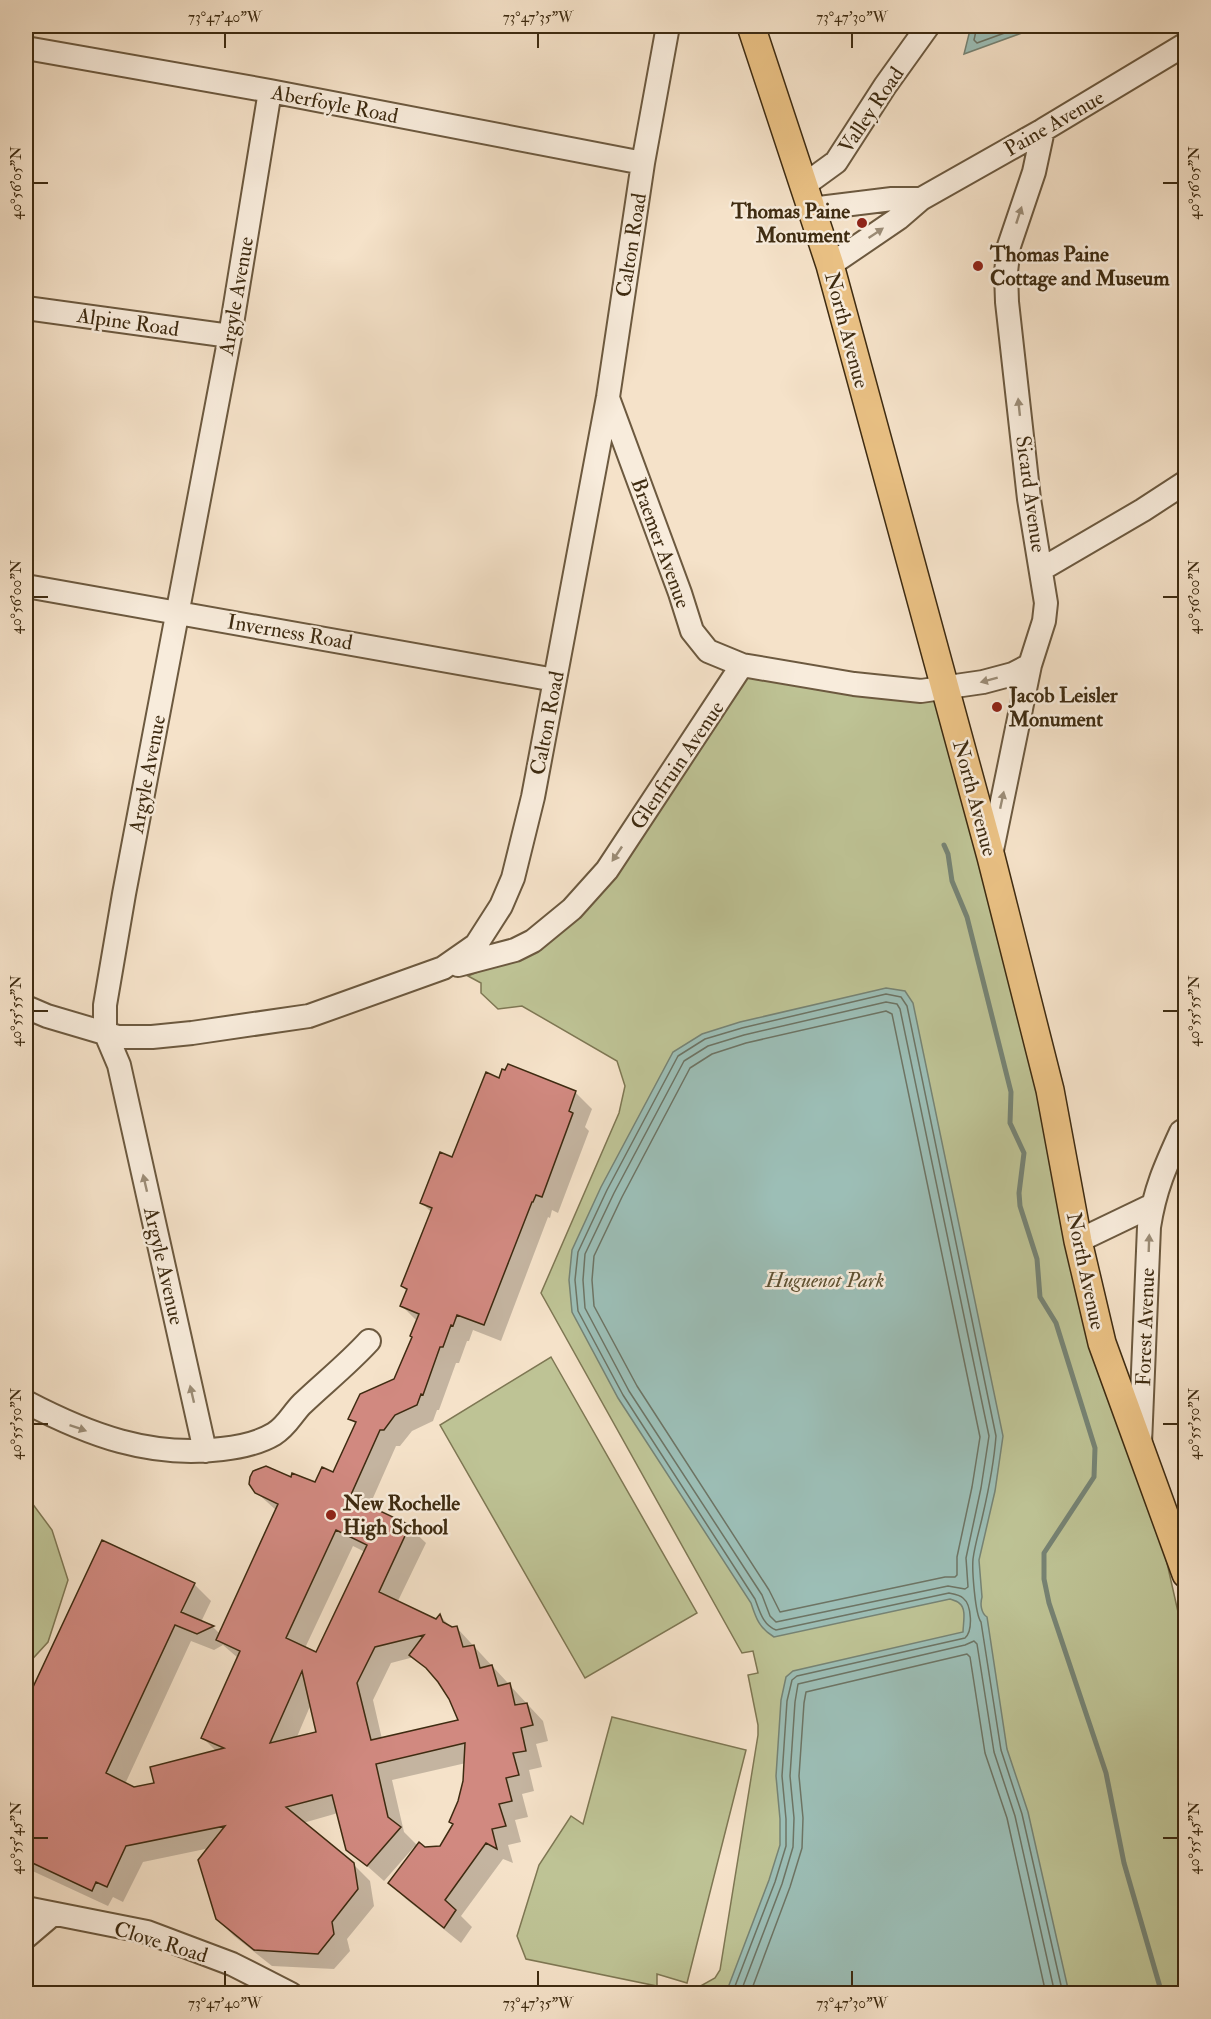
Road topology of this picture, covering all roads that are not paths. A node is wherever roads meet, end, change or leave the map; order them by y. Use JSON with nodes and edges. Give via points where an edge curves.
{"nodes":[{"id":1,"x":669,"y":26,"type":"edge"},
{"id":2,"x":752,"y":26,"type":"edge"},
{"id":3,"x":928,"y":26,"type":"edge"},
{"id":4,"x":1185,"y":44,"type":"edge"},
{"id":5,"x":26,"y":48,"type":"edge"},
{"id":6,"x":270,"y":91,"type":"junction"},
{"id":7,"x":1043,"y":130,"type":"junction"},
{"id":8,"x":643,"y":163,"type":"junction"},
{"id":9,"x":807,"y":197,"type":"junction"},
{"id":10,"x":921,"y":199,"type":"junction"},
{"id":11,"x":830,"y":265,"type":"junction"},
{"id":12,"x":26,"y":308,"type":"edge"},
{"id":13,"x":230,"y":336,"type":"junction"},
{"id":14,"x":608,"y":397,"type":"junction"},
{"id":15,"x":1185,"y":482,"type":"edge"},
{"id":16,"x":1041,"y":569,"type":"junction"},
{"id":17,"x":26,"y":586,"type":"edge"},
{"id":18,"x":178,"y":612,"type":"junction"},
{"id":19,"x":1030,"y":665,"type":"junction"},
{"id":20,"x":742,"y":666,"type":"junction"},
{"id":21,"x":555,"y":680,"type":"junction"},
{"id":22,"x":945,"y":688,"type":"junction"},
{"id":23,"x":991,"y":857,"type":"junction"},
{"id":24,"x":443,"y":968,"type":"junction"},
{"id":25,"x":26,"y":1007,"type":"edge"},
{"id":26,"x":105,"y":1032,"type":"junction"},
{"id":27,"x":1184,"y":1130,"type":"edge"},
{"id":28,"x":1153,"y":1205,"type":"junction"},
{"id":29,"x":1078,"y":1242,"type":"junction"},
{"id":30,"x":369,"y":1341,"type":"dead end"},
{"id":31,"x":26,"y":1402,"type":"edge"},
{"id":32,"x":1140,"y":1449,"type":"junction"},
{"id":33,"x":205,"y":1451,"type":"junction"},
{"id":34,"x":1185,"y":1574,"type":"edge"},
{"id":35,"x":26,"y":1908,"type":"edge"},
{"id":36,"x":53,"y":1914,"type":"junction"},
{"id":37,"x":26,"y":1937,"type":"edge"},
{"id":38,"x":291,"y":1994,"type":"edge"}],
"edges":[{"from":1,"to":8,"type":"street","name":"Calton Road"},
{"from":2,"to":9,"type":"main road","name":"North Avenue"},
{"from":3,"to":9,"type":"street","name":"Valley Road","via":[[836,162]]},
{"from":4,"to":7,"type":"street","name":"Paine Avenue"},
{"from":5,"to":6,"type":"street","name":"Aberfoyle Road"},
{"from":6,"to":8,"type":"street","name":"Aberfoyle Road"},
{"from":6,"to":13,"type":"street","name":"Argyle Avenue"},
{"from":7,"to":10,"type":"street","name":"Paine Avenue"},
{"from":16,"to":7,"type":"street","name":"Sicard Avenue","one_way":true,"via":[[1028,488],[1006,272]]},
{"from":8,"to":14,"type":"street","name":"Calton Road"},
{"from":9,"to":10,"type":"street","name":"Paine Avenue"},
{"from":9,"to":11,"type":"main road","name":"North Avenue"},
{"from":11,"to":10,"type":"street","name":"Paine Avenue","one_way":true},
{"from":11,"to":22,"type":"main road","name":"North Avenue"},
{"from":12,"to":13,"type":"street","name":"Alpine Road"},
{"from":13,"to":18,"type":"street","name":"Argyle Avenue"},
{"from":14,"to":20,"type":"street","name":"Braemer Avenue","via":[[692,631],[708,651]]},
{"from":14,"to":21,"type":"street","name":"Calton Road"},
{"from":15,"to":16,"type":"street"},
{"from":16,"to":19,"type":"street","name":"Sicard Avenue","via":[[1046,603],[1044,621]]},
{"from":17,"to":18,"type":"street","name":"Inverness Road"},
{"from":18,"to":21,"type":"street","name":"Inverness Road"},
{"from":18,"to":26,"type":"street","name":"Argyle Avenue","via":[[122,905],[105,1005]]},
{"from":19,"to":22,"type":"street","one_way":true,"via":[[1013,674]]},
{"from":23,"to":19,"type":"street","name":"Sicard Avenue","one_way":true},
{"from":20,"to":22,"type":"street","via":[[854,684],[921,691]]},
{"from":20,"to":24,"type":"street","name":"Glenfruin Avenue","one_way":true,"via":[[607,870],[572,909],[533,941],[515,950]]},
{"from":21,"to":24,"type":"street","name":"Calton Road","via":[[513,878],[501,906],[476,945]]},
{"from":22,"to":23,"type":"main road","name":"North Avenue"},
{"from":23,"to":29,"type":"main road","name":"North Avenue","via":[[1050,1090]]},
{"from":24,"to":26,"type":"street","name":"Calton Road","via":[[309,1016],[152,1037],[118,1037]]},
{"from":25,"to":26,"type":"street","name":"Calton Road"},
{"from":33,"to":26,"type":"street","name":"Argyle Avenue","one_way":true,"via":[[118,1065]]},
{"from":27,"to":28,"type":"street","name":"Forest Avenue","via":[[1160,1179]]},
{"from":28,"to":29,"type":"street"},
{"from":32,"to":28,"type":"street","name":"Forest Avenue","one_way":true},
{"from":29,"to":32,"type":"main road","name":"North Avenue","via":[[1102,1343]]},
{"from":30,"to":33,"type":"street","via":[[274,1434],[245,1446]]},
{"from":31,"to":33,"type":"street","one_way":true,"via":[[69,1425],[127,1444],[179,1452]]},
{"from":32,"to":34,"type":"main road","name":"North Avenue"},
{"from":35,"to":36,"type":"street","name":"Clove Road"},
{"from":36,"to":37,"type":"street"},
{"from":36,"to":38,"type":"street","name":"Clove Road","via":[[147,1932],[232,1964]]}]}
